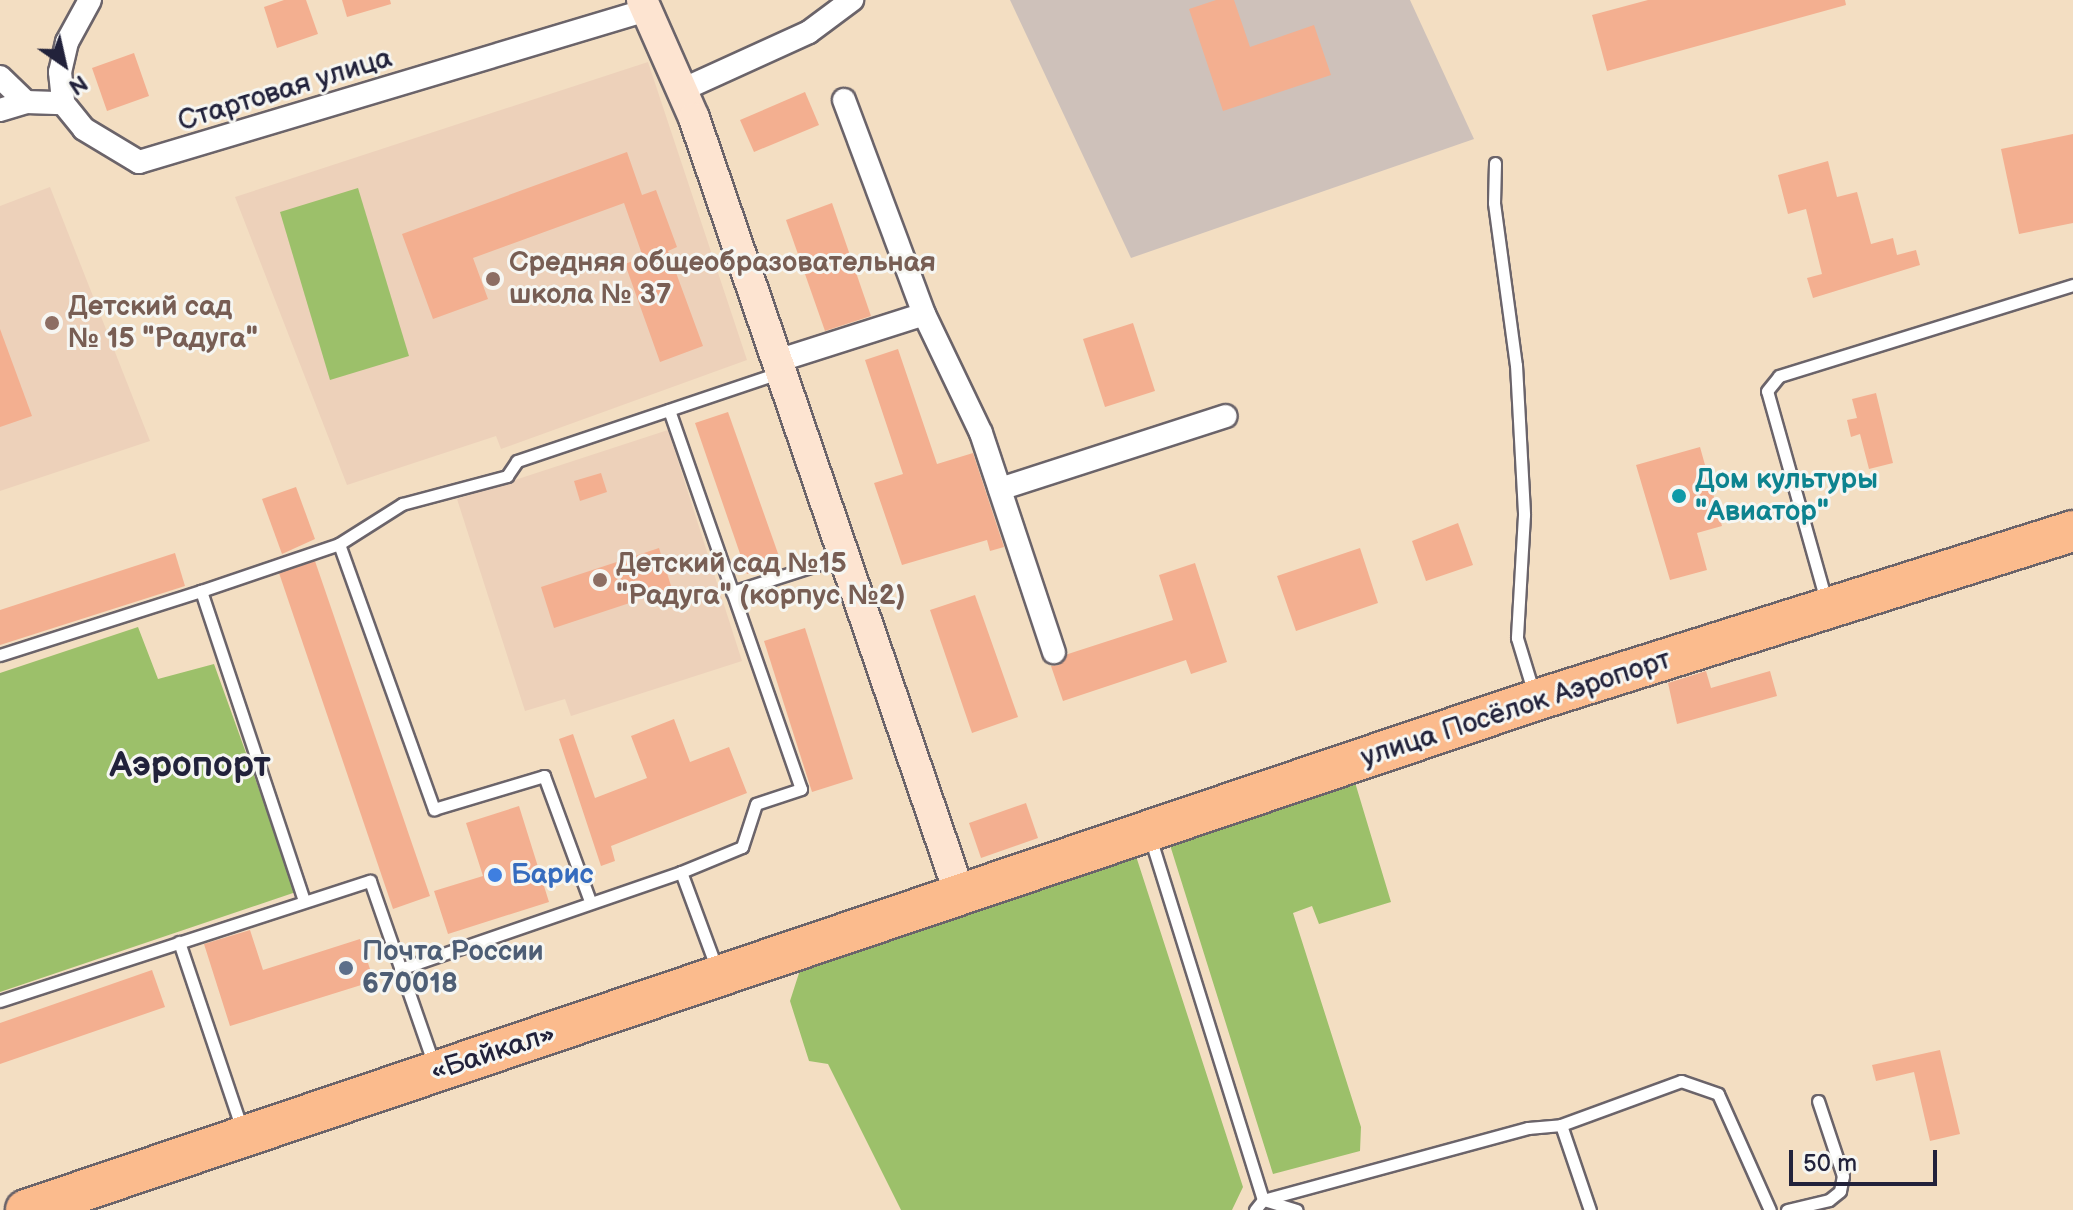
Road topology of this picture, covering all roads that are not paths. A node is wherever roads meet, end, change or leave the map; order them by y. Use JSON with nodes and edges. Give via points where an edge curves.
{"nodes":[{"id":1,"x":90,"y":0,"type":"edge"},
{"id":2,"x":852,"y":0,"type":"edge"},
{"id":3,"x":644,"y":5,"type":"edge"},
{"id":4,"x":0,"y":77,"type":"edge"},
{"id":5,"x":684,"y":89,"type":"junction"},
{"id":6,"x":844,"y":100,"type":"dead end"},
{"id":7,"x":26,"y":102,"type":"junction"},
{"id":8,"x":63,"y":103,"type":"junction"},
{"id":9,"x":0,"y":110,"type":"edge"},
{"id":10,"x":1495,"y":163,"type":"dead end"},
{"id":11,"x":2073,"y":285,"type":"edge"},
{"id":12,"x":924,"y":314,"type":"junction"},
{"id":13,"x":779,"y":366,"type":"junction"},
{"id":14,"x":669,"y":410,"type":"junction"},
{"id":15,"x":1226,"y":416,"type":"dead end"},
{"id":16,"x":1000,"y":489,"type":"junction"},
{"id":17,"x":2073,"y":531,"type":"edge"},
{"id":18,"x":339,"y":544,"type":"junction"},
{"id":19,"x":845,"y":557,"type":"junction"},
{"id":20,"x":201,"y":591,"type":"junction"},
{"id":21,"x":732,"y":592,"type":"junction"},
{"id":22,"x":1829,"y":611,"type":"junction"},
{"id":23,"x":1054,"y":652,"type":"dead end"},
{"id":24,"x":0,"y":655,"type":"edge"},
{"id":25,"x":1536,"y":700,"type":"junction"},
{"id":26,"x":1148,"y":832,"type":"junction"},
{"id":27,"x":681,"y":872,"type":"junction"},
{"id":28,"x":960,"y":895,"type":"junction"},
{"id":29,"x":304,"y":901,"type":"junction"},
{"id":30,"x":590,"y":901,"type":"junction"},
{"id":31,"x":179,"y":942,"type":"junction"},
{"id":32,"x":400,"y":969,"type":"junction"},
{"id":33,"x":720,"y":979,"type":"junction"},
{"id":34,"x":0,"y":1001,"type":"edge"},
{"id":35,"x":436,"y":1072,"type":"junction"},
{"id":36,"x":1818,"y":1101,"type":"dead end"},
{"id":37,"x":1561,"y":1125,"type":"junction"},
{"id":38,"x":244,"y":1137,"type":"junction"},
{"id":39,"x":1259,"y":1205,"type":"edge"},
{"id":40,"x":26,"y":1210,"type":"edge"},
{"id":41,"x":1296,"y":1210,"type":"edge"},
{"id":42,"x":1590,"y":1210,"type":"edge"},
{"id":43,"x":1770,"y":1210,"type":"edge"},
{"id":44,"x":1787,"y":1210,"type":"edge"}],
"edges":[{"from":1,"to":8,"type":"street","via":[[67,42],[60,72]]},
{"from":2,"to":5,"type":"street","via":[[809,32]]},
{"from":3,"to":5,"type":"main road"},
{"from":3,"to":8,"type":"street","name":"Стартовая улица","via":[[154,161],[126,158],[84,129]]},
{"from":4,"to":7,"type":"street"},
{"from":5,"to":13,"type":"main road"},
{"from":6,"to":12,"type":"street"},
{"from":7,"to":8,"type":"street"},
{"from":7,"to":9,"type":"street"},
{"from":10,"to":25,"type":"lane","via":[[1494,203],[1516,365],[1524,515],[1517,638]]},
{"from":11,"to":22,"type":"lane","via":[[1779,376],[1767,391]]},
{"from":12,"to":13,"type":"street"},
{"from":12,"to":16,"type":"street","via":[[981,433]]},
{"from":13,"to":14,"type":"lane"},
{"from":13,"to":19,"type":"main road"},
{"from":14,"to":18,"type":"lane","via":[[517,461],[507,476],[402,504]]},
{"from":14,"to":21,"type":"lane"},
{"from":15,"to":16,"type":"street"},
{"from":16,"to":23,"type":"street"},
{"from":17,"to":22,"type":"highway","name":"улица Посёлок Аэропорт"},
{"from":18,"to":20,"type":"lane"},
{"from":18,"to":30,"type":"lane","via":[[434,809],[544,776]]},
{"from":19,"to":21,"type":"lane"},
{"from":19,"to":28,"type":"main road"},
{"from":20,"to":24,"type":"lane"},
{"from":20,"to":29,"type":"lane"},
{"from":21,"to":27,"type":"lane","via":[[801,789],[756,804],[742,847]]},
{"from":22,"to":25,"type":"highway","name":"улица Посёлок Аэропорт"},
{"from":25,"to":26,"type":"highway","name":"улица Посёлок Аэропорт"},
{"from":26,"to":28,"type":"highway","name":"улица Посёлок Аэропорт"},
{"from":26,"to":39,"type":"lane"},
{"from":27,"to":30,"type":"lane"},
{"from":27,"to":33,"type":"lane"},
{"from":28,"to":33,"type":"highway","name":"«Байкал»"},
{"from":29,"to":31,"type":"lane"},
{"from":29,"to":32,"type":"lane","via":[[370,881]]},
{"from":30,"to":32,"type":"lane"},
{"from":31,"to":34,"type":"lane"},
{"from":31,"to":38,"type":"lane"},
{"from":32,"to":35,"type":"lane"},
{"from":33,"to":35,"type":"highway","name":"«Байкал»"},
{"from":35,"to":38,"type":"highway","name":"«Байкал»"},
{"from":36,"to":44,"type":"lane","via":[[1843,1176],[1840,1191],[1829,1200]]},
{"from":37,"to":39,"type":"lane","via":[[1528,1128]]},
{"from":37,"to":42,"type":"lane"},
{"from":37,"to":43,"type":"lane","via":[[1681,1081],[1718,1094]]},
{"from":38,"to":40,"type":"highway","name":"«Байкал»","via":[[89,1194]]},
{"from":39,"to":41,"type":"lane"}]}
